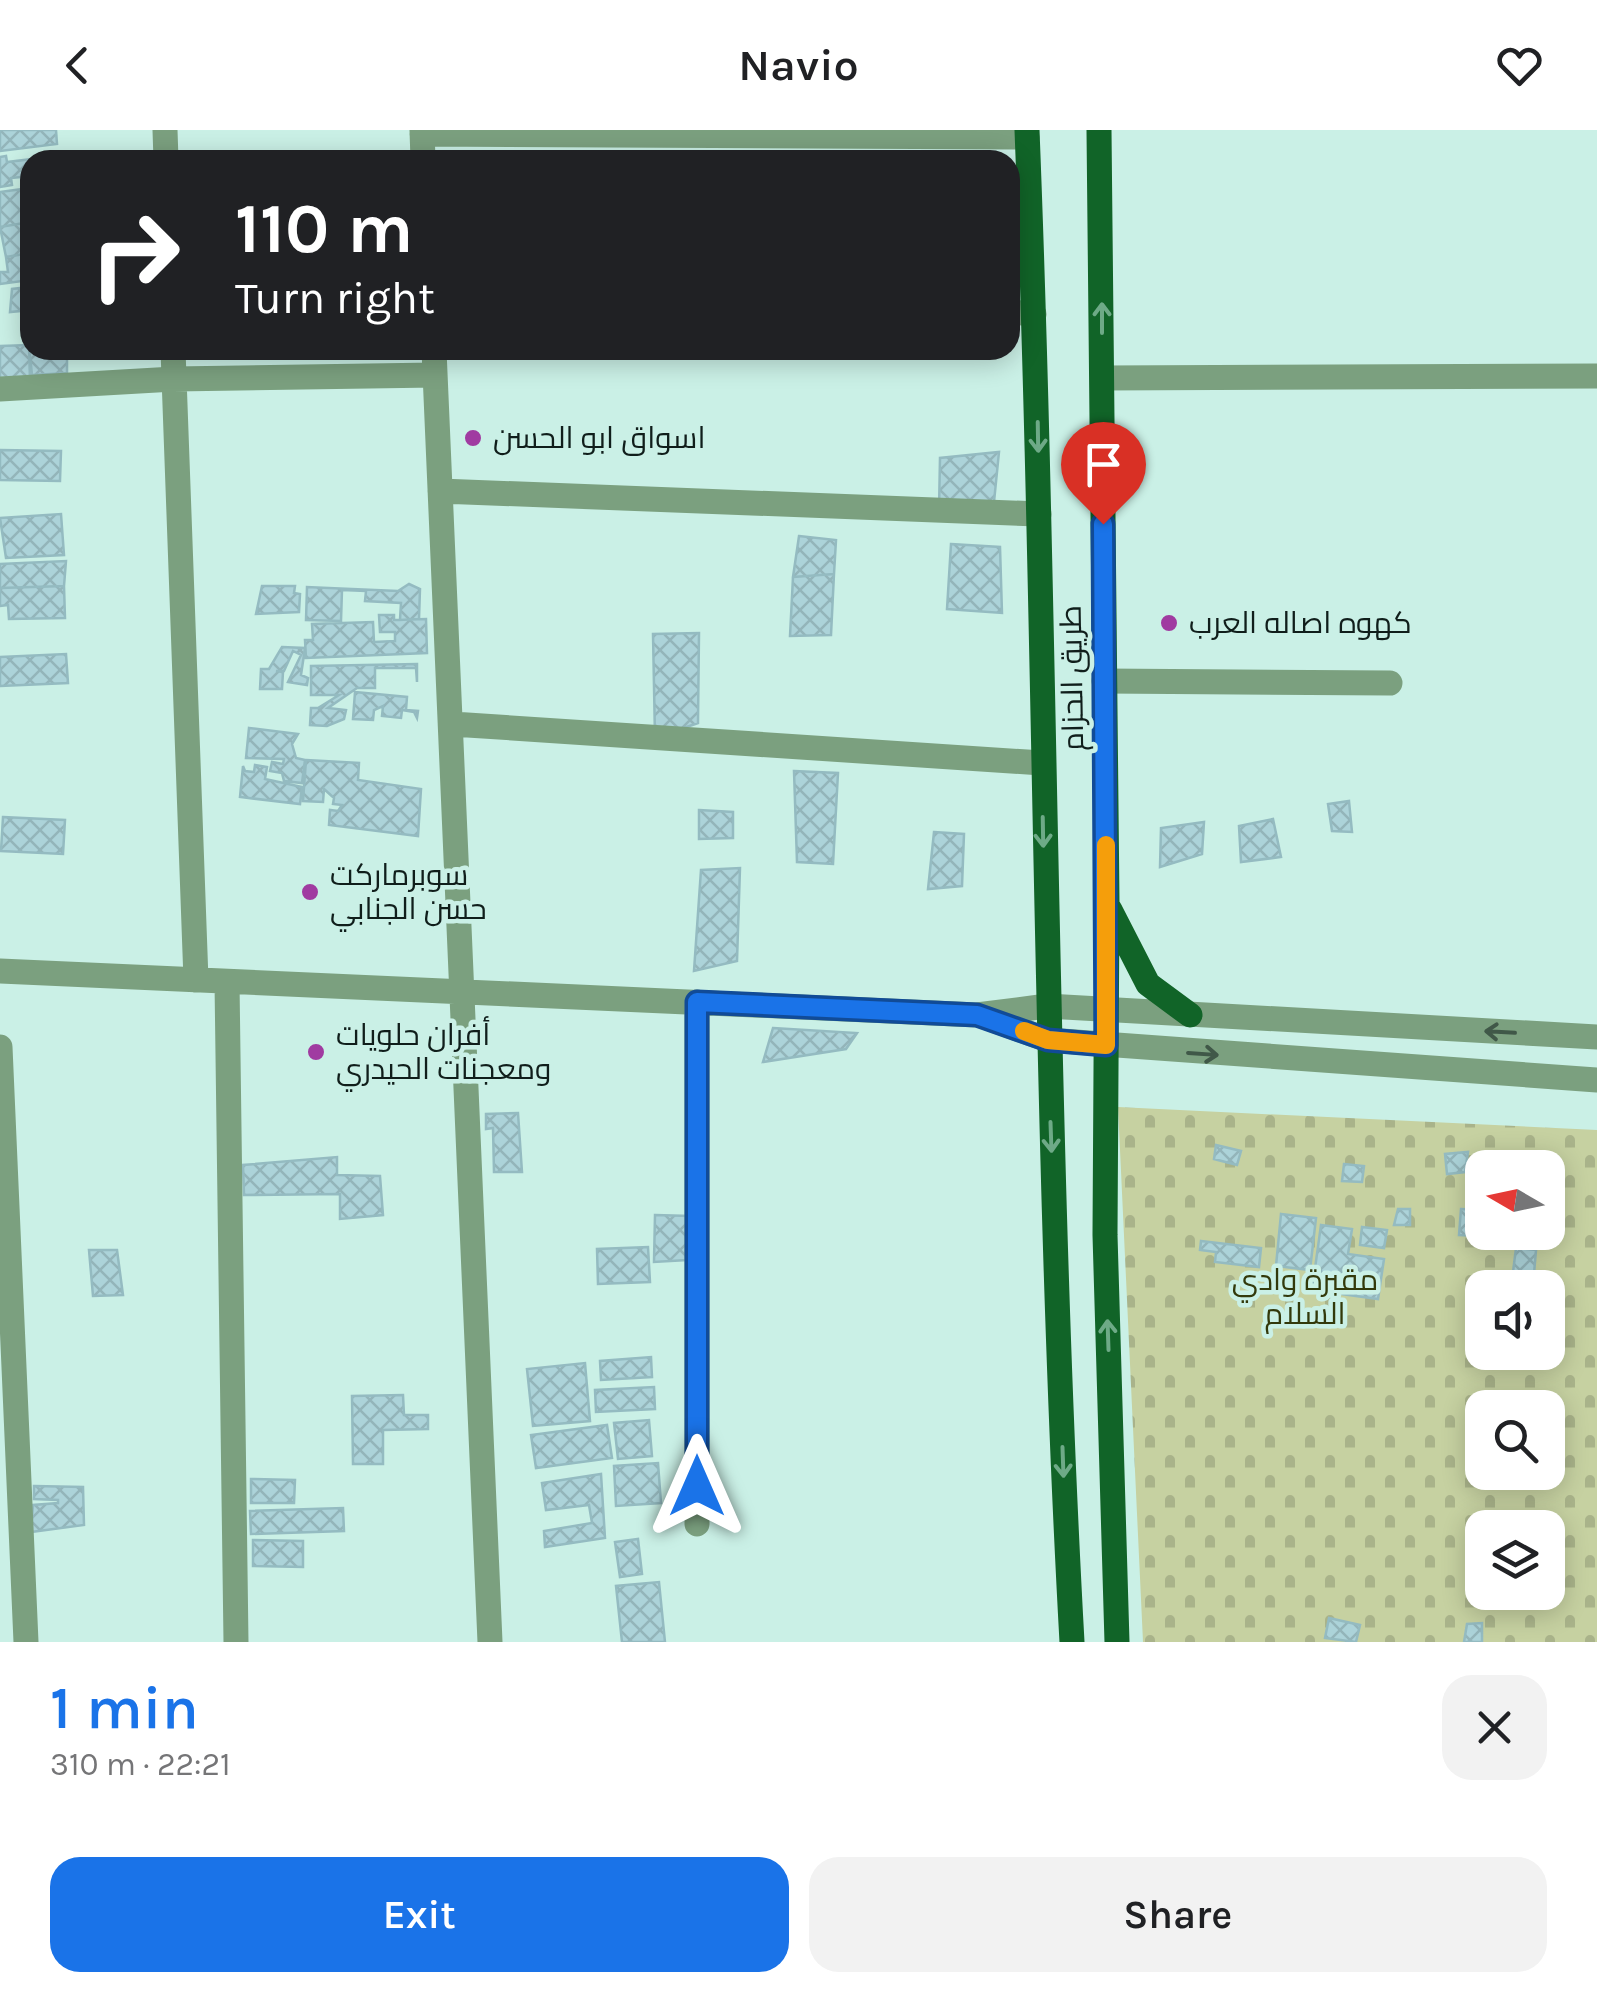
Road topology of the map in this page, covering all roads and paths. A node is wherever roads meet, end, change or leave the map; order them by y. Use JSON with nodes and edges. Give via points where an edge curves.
{"nodes":[{"id":1,"x":1100,"y":130,"type":"edge"},
{"id":2,"x":422,"y":132,"type":"edge"},
{"id":3,"x":724,"y":133,"type":"edge"},
{"id":4,"x":1027,"y":134,"type":"edge"},
{"id":5,"x":1022,"y":313,"type":"edge"},
{"id":6,"x":173,"y":360,"type":"edge"},
{"id":7,"x":434,"y":363,"type":"edge"},
{"id":8,"x":1597,"y":376,"type":"edge"},
{"id":9,"x":1102,"y":378,"type":"junction"},
{"id":10,"x":174,"y":379,"type":"junction"},
{"id":11,"x":0,"y":389,"type":"edge"},
{"id":12,"x":440,"y":491,"type":"junction"},
{"id":13,"x":1039,"y":514,"type":"junction"},
{"id":14,"x":1104,"y":681,"type":"junction"},
{"id":15,"x":1390,"y":682,"type":"dead end"},
{"id":16,"x":452,"y":724,"type":"junction"},
{"id":17,"x":1042,"y":763,"type":"junction"},
{"id":18,"x":1107,"y":903,"type":"junction"},
{"id":19,"x":0,"y":971,"type":"edge"},
{"id":20,"x":196,"y":980,"type":"junction"},
{"id":21,"x":227,"y":982,"type":"junction"},
{"id":22,"x":465,"y":992,"type":"junction"},
{"id":23,"x":697,"y":1002,"type":"junction"},
{"id":24,"x":1047,"y":1006,"type":"junction"},
{"id":25,"x":1104,"y":1010,"type":"junction"},
{"id":26,"x":977,"y":1015,"type":"junction"},
{"id":27,"x":1190,"y":1015,"type":"junction"},
{"id":28,"x":1597,"y":1037,"type":"edge"},
{"id":29,"x":1048,"y":1040,"type":"junction"},
{"id":30,"x":1106,"y":1045,"type":"junction"},
{"id":31,"x":0,"y":1046,"type":"edge"},
{"id":32,"x":1597,"y":1080,"type":"edge"},
{"id":33,"x":697,"y":1524,"type":"dead end"},
{"id":34,"x":26,"y":1642,"type":"edge"},
{"id":35,"x":236,"y":1642,"type":"edge"},
{"id":36,"x":490,"y":1642,"type":"edge"},
{"id":37,"x":1072,"y":1642,"type":"edge"},
{"id":38,"x":1117,"y":1642,"type":"edge"}],
"edges":[{"from":9,"to":1,"type":"main road","name":"طريق الحزام","one_way":true},
{"from":2,"to":3,"type":"street"},
{"from":3,"to":4,"type":"street"},
{"from":4,"to":5,"type":"main road","name":"طريق الحزام"},
{"from":5,"to":13,"type":"main road","name":"طريق الحزام","one_way":true},
{"from":6,"to":10,"type":"street"},
{"from":7,"to":10,"type":"street"},
{"from":7,"to":12,"type":"street"},
{"from":8,"to":9,"type":"street"},
{"from":9,"to":14,"type":"main road","name":"طريق الحزام"},
{"from":10,"to":11,"type":"street"},
{"from":10,"to":20,"type":"street"},
{"from":12,"to":13,"type":"street"},
{"from":12,"to":16,"type":"street"},
{"from":13,"to":17,"type":"main road","name":"طريق الحزام"},
{"from":14,"to":15,"type":"street"},
{"from":14,"to":18,"type":"main road","name":"طريق الحزام"},
{"from":16,"to":17,"type":"street"},
{"from":16,"to":22,"type":"street"},
{"from":17,"to":24,"type":"main road","name":"طريق الحزام","one_way":true},
{"from":18,"to":25,"type":"main road","name":"طريق الحزام"},
{"from":18,"to":27,"type":"main road","via":[[1148,984]]},
{"from":19,"to":20,"type":"street"},
{"from":20,"to":21,"type":"street"},
{"from":21,"to":22,"type":"street"},
{"from":21,"to":35,"type":"street"},
{"from":22,"to":23,"type":"street"},
{"from":22,"to":36,"type":"street"},
{"from":23,"to":26,"type":"street"},
{"from":23,"to":33,"type":"street"},
{"from":24,"to":25,"type":"street"},
{"from":24,"to":26,"type":"street"},
{"from":24,"to":29,"type":"main road","name":"طريق الحزام"},
{"from":25,"to":27,"type":"street"},
{"from":25,"to":30,"type":"main road","name":"طريق الحزام"},
{"from":26,"to":29,"type":"street"},
{"from":28,"to":27,"type":"street","one_way":true},
{"from":29,"to":30,"type":"street"},
{"from":29,"to":37,"type":"main road","name":"طريق الحزام","one_way":true},
{"from":30,"to":32,"type":"street","one_way":true},
{"from":38,"to":30,"type":"main road","name":"طريق الحزام","one_way":true,"via":[[1104,1235]]},
{"from":31,"to":34,"type":"street"}]}
